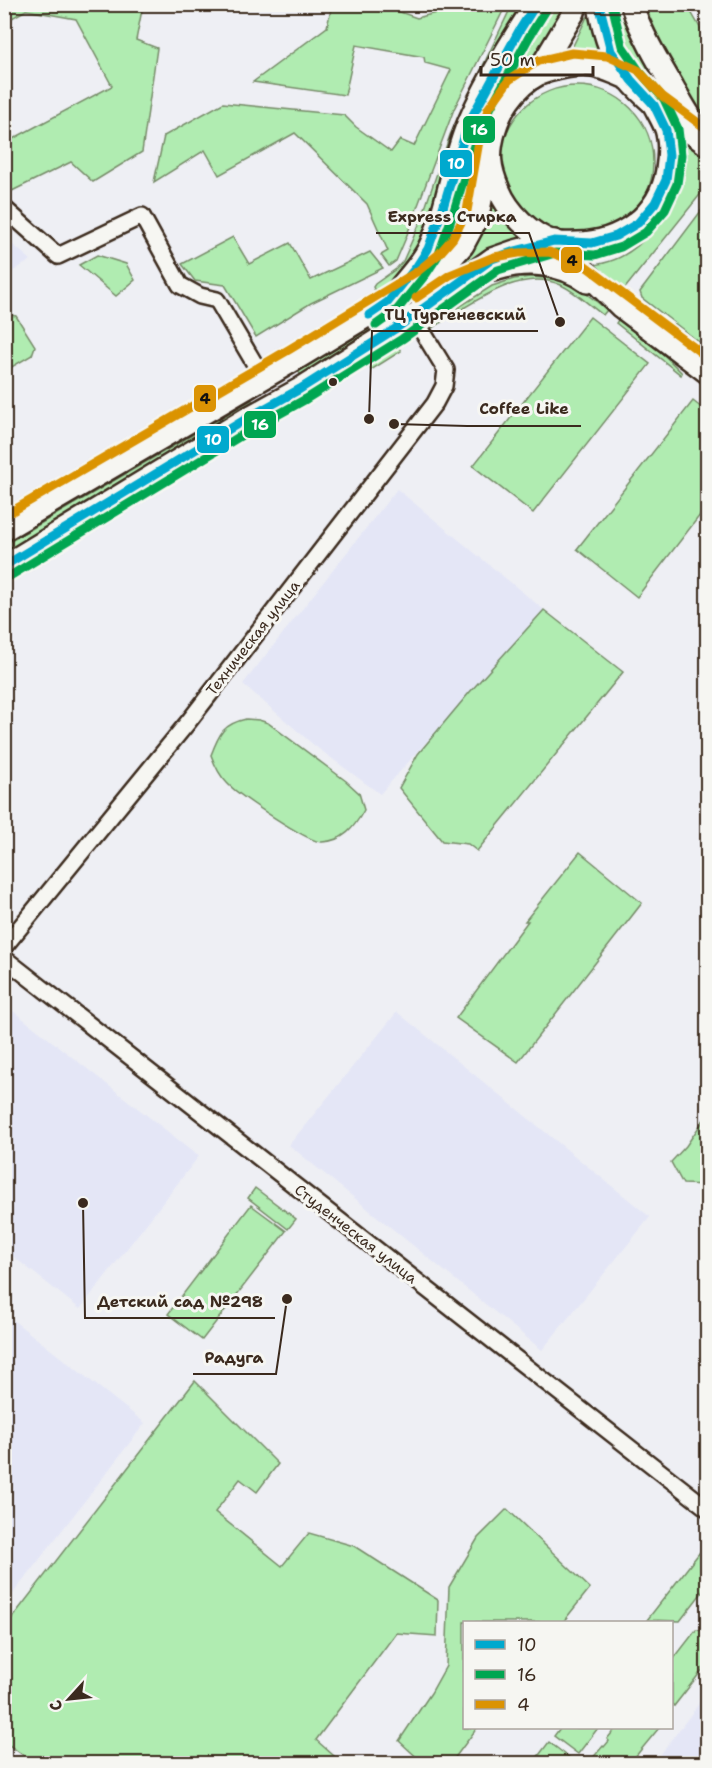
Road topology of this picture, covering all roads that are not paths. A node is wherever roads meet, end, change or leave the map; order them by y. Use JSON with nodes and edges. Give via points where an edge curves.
{"nodes":[{"id":1,"x":536,"y":4,"type":"edge"},
{"id":2,"x":576,"y":4,"type":"edge"},
{"id":3,"x":598,"y":4,"type":"edge"},
{"id":4,"x":631,"y":4,"type":"edge"},
{"id":5,"x":631,"y":80,"type":"junction"},
{"id":6,"x":530,"y":81,"type":"junction"},
{"id":7,"x":654,"y":105,"type":"junction"},
{"id":8,"x":708,"y":139,"type":"edge"},
{"id":9,"x":708,"y":145,"type":"edge"},
{"id":10,"x":489,"y":160,"type":"junction"},
{"id":11,"x":4,"y":208,"type":"edge"},
{"id":12,"x":554,"y":242,"type":"junction"},
{"id":13,"x":456,"y":286,"type":"junction"},
{"id":14,"x":388,"y":302,"type":"junction"},
{"id":15,"x":621,"y":308,"type":"junction"},
{"id":16,"x":413,"y":316,"type":"junction"},
{"id":17,"x":708,"y":373,"type":"edge"},
{"id":18,"x":263,"y":378,"type":"junction"},
{"id":19,"x":277,"y":403,"type":"junction"},
{"id":20,"x":4,"y":530,"type":"edge"},
{"id":21,"x":4,"y":566,"type":"edge"},
{"id":22,"x":4,"y":947,"type":"edge"},
{"id":23,"x":4,"y":958,"type":"edge"},
{"id":24,"x":708,"y":1509,"type":"edge"}],
"edges":[{"from":1,"to":14,"type":"main road","via":[[468,123],[428,249]]},
{"from":2,"to":6,"type":"main road"},
{"from":3,"to":5,"type":"main road","via":[[611,51]]},
{"from":4,"to":8,"type":"main road","via":[[652,52]]},
{"from":5,"to":6,"type":"main road","via":[[603,67],[572,64],[543,72]]},
{"from":5,"to":7,"type":"main road"},
{"from":6,"to":10,"type":"main road","via":[[517,89],[499,114]]},
{"from":7,"to":9,"type":"main road"},
{"from":7,"to":12,"type":"main road","via":[[666,130],[669,155],[666,180],[655,203],[638,223],[616,236],[592,243]]},
{"from":10,"to":12,"type":"main road","via":[[504,202],[521,222]]},
{"from":10,"to":14,"type":"main road","via":[[478,215],[463,245],[425,281]]},
{"from":11,"to":18,"type":"street","via":[[58,256],[142,216],[180,285],[217,300]]},
{"from":12,"to":13,"type":"main road","via":[[492,259]]},
{"from":12,"to":15,"type":"main road"},
{"from":13,"to":15,"type":"main road","via":[[497,269],[546,264],[576,274]]},
{"from":13,"to":16,"type":"main road"},
{"from":14,"to":18,"type":"main road"},
{"from":15,"to":17,"type":"main road"},
{"from":16,"to":19,"type":"main road"},
{"from":16,"to":22,"type":"street","name":"Техническая улица","via":[[446,370],[444,387],[435,403],[189,721]]},
{"from":18,"to":19,"type":"main road"},
{"from":18,"to":20,"type":"main road"},
{"from":19,"to":21,"type":"main road"},
{"from":23,"to":24,"type":"street","name":"Студенческая улица"}]}
